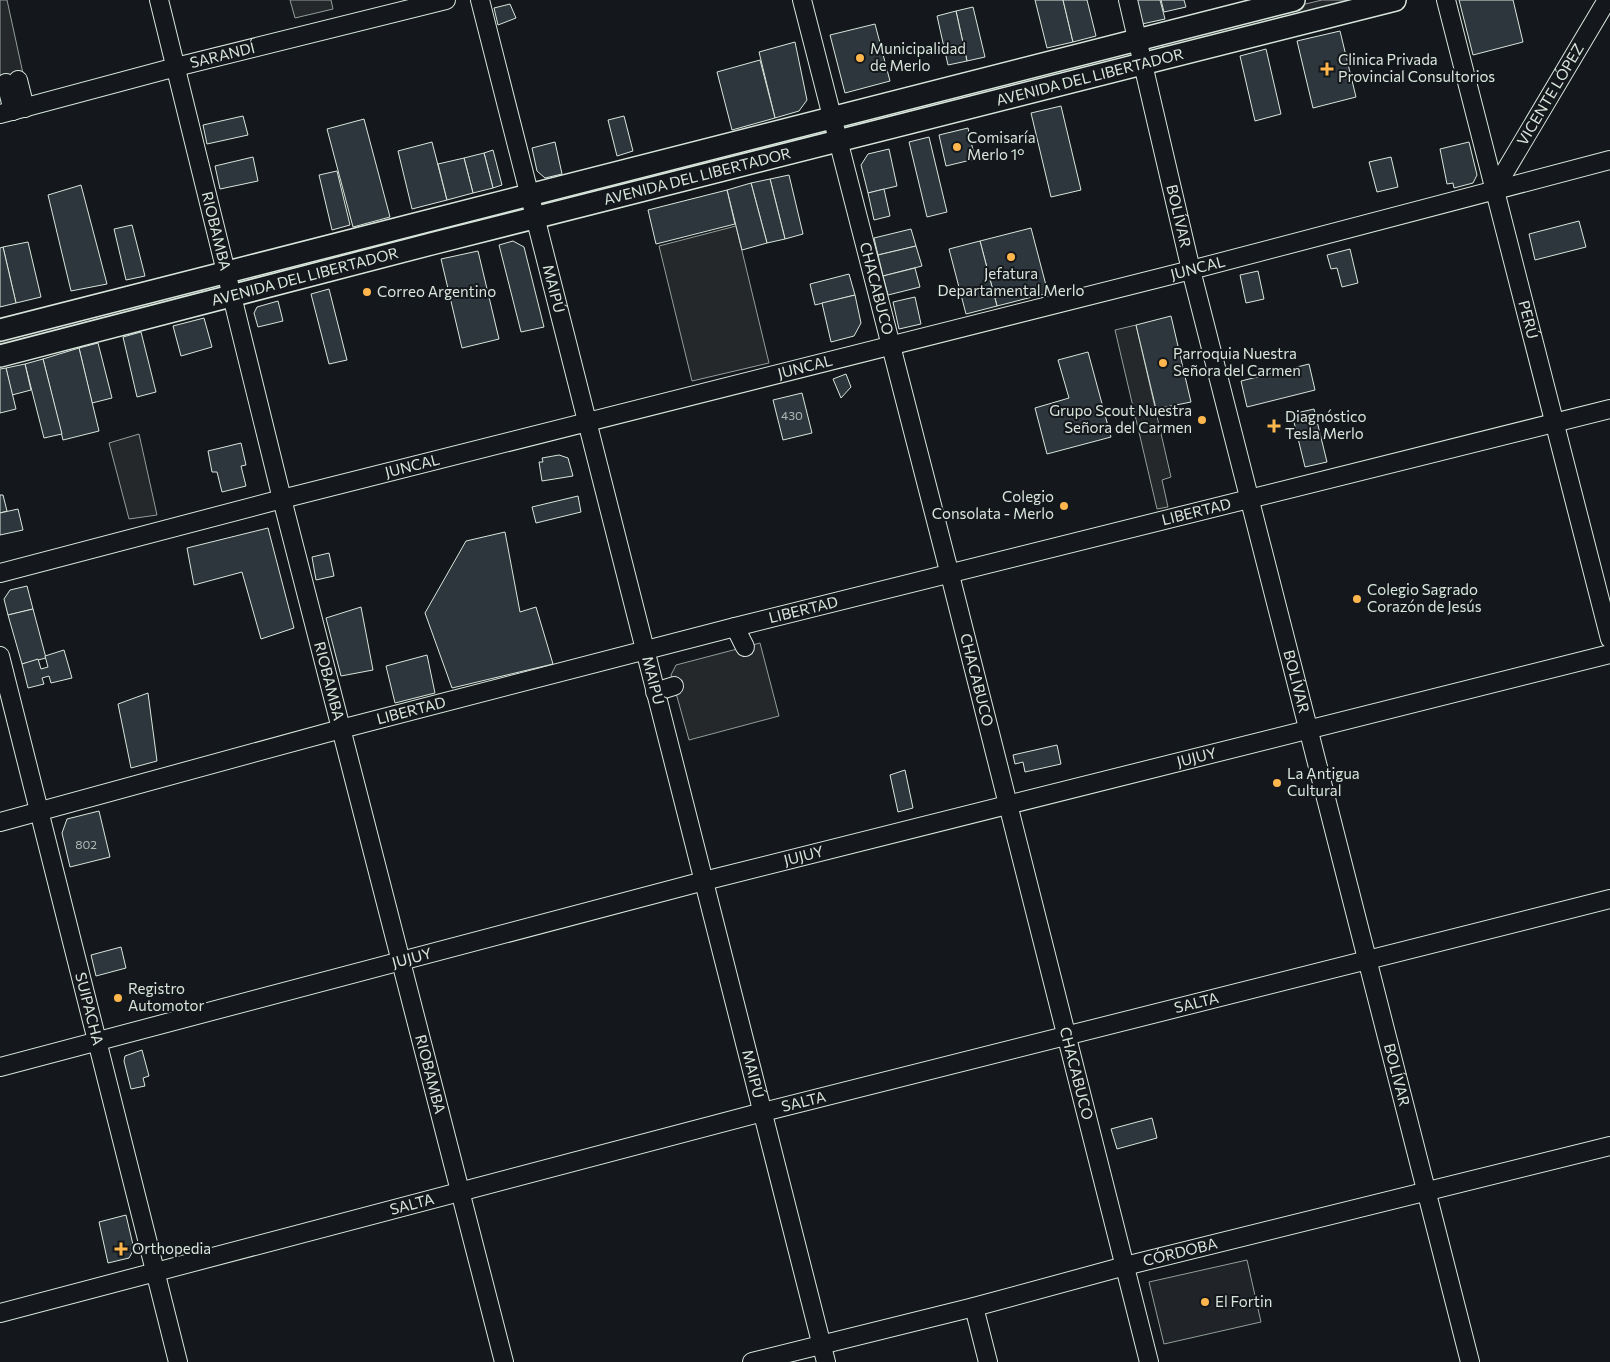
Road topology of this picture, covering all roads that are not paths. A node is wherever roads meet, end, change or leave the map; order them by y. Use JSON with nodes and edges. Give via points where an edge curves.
{"nodes":[{"id":1,"x":159,"y":0,"type":"edge"},
{"id":2,"x":446,"y":0,"type":"edge"},
{"id":3,"x":480,"y":0,"type":"edge"},
{"id":4,"x":802,"y":0,"type":"edge"},
{"id":5,"x":1128,"y":0,"type":"edge"},
{"id":6,"x":1294,"y":0,"type":"edge"},
{"id":7,"x":1395,"y":0,"type":"edge"},
{"id":8,"x":1446,"y":0,"type":"edge"},
{"id":9,"x":1607,"y":0,"type":"edge"},
{"id":10,"x":1138,"y":39,"type":"junction"},
{"id":11,"x":1144,"y":64,"type":"junction"},
{"id":12,"x":176,"y":67,"type":"junction"},
{"id":13,"x":12,"y":81,"type":"dead end"},
{"id":14,"x":12,"y":111,"type":"edge"},
{"id":15,"x":831,"y":117,"type":"junction"},
{"id":16,"x":838,"y":142,"type":"junction"},
{"id":17,"x":1610,"y":160,"type":"edge"},
{"id":18,"x":1494,"y":190,"type":"junction"},
{"id":19,"x":531,"y":195,"type":"junction"},
{"id":20,"x":536,"y":218,"type":"junction"},
{"id":21,"x":1192,"y":270,"type":"junction"},
{"id":22,"x":226,"y":274,"type":"junction"},
{"id":23,"x":232,"y":297,"type":"junction"},
{"id":24,"x":0,"y":330,"type":"edge"},
{"id":25,"x":890,"y":347,"type":"junction"},
{"id":26,"x":0,"y":356,"type":"edge"},
{"id":27,"x":1610,"y":410,"type":"edge"},
{"id":28,"x":587,"y":421,"type":"junction"},
{"id":29,"x":1556,"y":423,"type":"junction"},
{"id":30,"x":282,"y":499,"type":"junction"},
{"id":31,"x":1251,"y":500,"type":"junction"},
{"id":32,"x":0,"y":573,"type":"edge"},
{"id":33,"x":950,"y":575,"type":"junction"},
{"id":34,"x":735,"y":627,"type":"junction"},
{"id":35,"x":1610,"y":639,"type":"edge"},
{"id":36,"x":745,"y":647,"type":"dead end"},
{"id":37,"x":645,"y":652,"type":"junction"},
{"id":38,"x":1610,"y":654,"type":"edge"},
{"id":39,"x":0,"y":656,"type":"edge"},
{"id":40,"x":674,"y":686,"type":"dead end"},
{"id":41,"x":656,"y":692,"type":"junction"},
{"id":42,"x":341,"y":729,"type":"junction"},
{"id":43,"x":1311,"y":730,"type":"junction"},
{"id":44,"x":1008,"y":804,"type":"junction"},
{"id":45,"x":38,"y":812,"type":"junction"},
{"id":46,"x":0,"y":822,"type":"edge"},
{"id":47,"x":704,"y":881,"type":"junction"},
{"id":48,"x":1610,"y":899,"type":"edge"},
{"id":49,"x":1369,"y":959,"type":"junction"},
{"id":50,"x":401,"y":961,"type":"junction"},
{"id":51,"x":1066,"y":1036,"type":"junction"},
{"id":52,"x":99,"y":1042,"type":"junction"},
{"id":53,"x":0,"y":1066,"type":"edge"},
{"id":54,"x":763,"y":1112,"type":"junction"},
{"id":55,"x":1610,"y":1146,"type":"edge"},
{"id":56,"x":461,"y":1191,"type":"junction"},
{"id":57,"x":1427,"y":1191,"type":"junction"},
{"id":58,"x":1125,"y":1266,"type":"junction"},
{"id":59,"x":154,"y":1272,"type":"junction"},
{"id":60,"x":974,"y":1307,"type":"junction"},
{"id":61,"x":0,"y":1312,"type":"edge"},
{"id":62,"x":822,"y":1345,"type":"junction"},
{"id":63,"x":178,"y":1362,"type":"edge"},
{"id":64,"x":504,"y":1362,"type":"edge"},
{"id":65,"x":752,"y":1362,"type":"edge"},
{"id":66,"x":826,"y":1362,"type":"edge"},
{"id":67,"x":988,"y":1362,"type":"edge"},
{"id":68,"x":1149,"y":1362,"type":"edge"},
{"id":69,"x":1470,"y":1362,"type":"edge"}],
"edges":[{"from":1,"to":12,"type":"street","name":"RIOBAMBA"},
{"from":2,"to":12,"type":"street","name":"SARANDÍ"},
{"from":3,"to":19,"type":"street","name":"MAIPÚ"},
{"from":4,"to":15,"type":"street","name":"CHACABUCO"},
{"from":5,"to":10,"type":"street","name":"BOLÍVAR"},
{"from":6,"to":10,"type":"main road","name":"AVENIDA DEL LIBERTADOR"},
{"from":7,"to":11,"type":"main road","name":"AVENIDA DEL LIBERTADOR"},
{"from":8,"to":18,"type":"street","name":"PERÚ"},
{"from":9,"to":18,"type":"street","name":"VICENTE LÓPEZ"},
{"from":10,"to":11,"type":"street","name":"BOLÍVAR"},
{"from":10,"to":15,"type":"main road","name":"AVENIDA DEL LIBERTADOR"},
{"from":11,"to":16,"type":"main road","name":"AVENIDA DEL LIBERTADOR"},
{"from":11,"to":21,"type":"street","name":"BOLÍVAR"},
{"from":12,"to":14,"type":"street","name":"SARANDÍ"},
{"from":12,"to":22,"type":"street","name":"RIOBAMBA"},
{"from":13,"to":14,"type":"street"},
{"from":15,"to":16,"type":"street","name":"CHACABUCO"},
{"from":15,"to":19,"type":"main road","name":"AVENIDA DEL LIBERTADOR"},
{"from":16,"to":20,"type":"main road","name":"AVENIDA DEL LIBERTADOR"},
{"from":16,"to":25,"type":"street","name":"CHACABUCO"},
{"from":17,"to":18,"type":"street","name":"JUNCAL"},
{"from":18,"to":21,"type":"street","name":"JUNCAL"},
{"from":18,"to":29,"type":"street","name":"PERÚ"},
{"from":19,"to":20,"type":"street","name":"MAIPÚ"},
{"from":19,"to":22,"type":"main road","name":"AVENIDA DEL LIBERTADOR"},
{"from":20,"to":23,"type":"main road","name":"AVENIDA DEL LIBERTADOR"},
{"from":20,"to":28,"type":"street","name":"MAIPÚ"},
{"from":21,"to":25,"type":"street","name":"JUNCAL"},
{"from":21,"to":31,"type":"street","name":"BOLÍVAR"},
{"from":22,"to":23,"type":"street","name":"RIOBAMBA"},
{"from":22,"to":24,"type":"main road","name":"AVENIDA DEL LIBERTADOR"},
{"from":23,"to":26,"type":"main road","name":"AVENIDA DEL LIBERTADOR"},
{"from":23,"to":30,"type":"street","name":"RIOBAMBA"},
{"from":25,"to":28,"type":"street","name":"JUNCAL","via":[[757,372]]},
{"from":25,"to":33,"type":"street","name":"CHACABUCO"},
{"from":27,"to":29,"type":"street","name":"LIBERTAD"},
{"from":28,"to":30,"type":"street","name":"JUNCAL"},
{"from":28,"to":37,"type":"street","name":"MAIPÚ"},
{"from":29,"to":31,"type":"street","name":"LIBERTAD"},
{"from":29,"to":35,"type":"street","name":"PERÚ"},
{"from":30,"to":32,"type":"street","name":"JUNCAL"},
{"from":30,"to":42,"type":"street","name":"RIOBAMBA"},
{"from":31,"to":33,"type":"street","name":"LIBERTAD"},
{"from":31,"to":43,"type":"street","name":"BOLÍVAR"},
{"from":33,"to":34,"type":"street","name":"LIBERTAD"},
{"from":33,"to":44,"type":"street","name":"CHACABUCO"},
{"from":34,"to":36,"type":"street"},
{"from":34,"to":37,"type":"street","name":"LIBERTAD"},
{"from":37,"to":41,"type":"street","name":"MAIPÚ"},
{"from":37,"to":42,"type":"street","name":"LIBERTAD"},
{"from":38,"to":43,"type":"street","name":"JUJUY"},
{"from":39,"to":45,"type":"street","name":"SUIPACHA"},
{"from":40,"to":41,"type":"street"},
{"from":41,"to":47,"type":"street","name":"MAIPÚ"},
{"from":42,"to":45,"type":"street","name":"LIBERTAD"},
{"from":42,"to":50,"type":"street","name":"RIOBAMBA"},
{"from":43,"to":44,"type":"street","name":"JUJUY"},
{"from":43,"to":49,"type":"street","name":"BOLÍVAR"},
{"from":44,"to":47,"type":"street","name":"JUJUY"},
{"from":44,"to":51,"type":"street","name":"CHACABUCO"},
{"from":45,"to":46,"type":"street","name":"LIBERTAD"},
{"from":45,"to":52,"type":"street","name":"SUIPACHA"},
{"from":47,"to":50,"type":"street","name":"JUJUY"},
{"from":47,"to":54,"type":"street","name":"MAIPÚ"},
{"from":48,"to":49,"type":"street","name":"SALTA"},
{"from":49,"to":51,"type":"street","name":"SALTA"},
{"from":49,"to":57,"type":"street","name":"BOLÍVAR"},
{"from":50,"to":52,"type":"street","name":"JUJUY"},
{"from":50,"to":56,"type":"street","name":"RIOBAMBA"},
{"from":51,"to":54,"type":"street","name":"SALTA"},
{"from":51,"to":58,"type":"street","name":"CHACABUCO"},
{"from":52,"to":53,"type":"street","name":"JUJUY"},
{"from":52,"to":59,"type":"street","name":"SUIPACHA"},
{"from":54,"to":56,"type":"street","name":"SALTA"},
{"from":54,"to":62,"type":"street","name":"MAIPÚ"},
{"from":55,"to":57,"type":"street","name":"CÓRDOBA"},
{"from":56,"to":59,"type":"street","name":"SALTA"},
{"from":56,"to":64,"type":"street","name":"RIOBAMBA"},
{"from":57,"to":58,"type":"street","name":"CÓRDOBA"},
{"from":57,"to":69,"type":"street","name":"BOLÍVAR"},
{"from":58,"to":60,"type":"street","name":"CÓRDOBA"},
{"from":58,"to":68,"type":"street","name":"CHACABUCO"},
{"from":59,"to":61,"type":"street","name":"SALTA"},
{"from":59,"to":63,"type":"street","name":"SUIPACHA"},
{"from":60,"to":62,"type":"street","name":"CÓRDOBA"},
{"from":60,"to":67,"type":"street"},
{"from":62,"to":65,"type":"street","name":"CÓRDOBA"},
{"from":62,"to":66,"type":"street","name":"MAIPÚ"}]}
